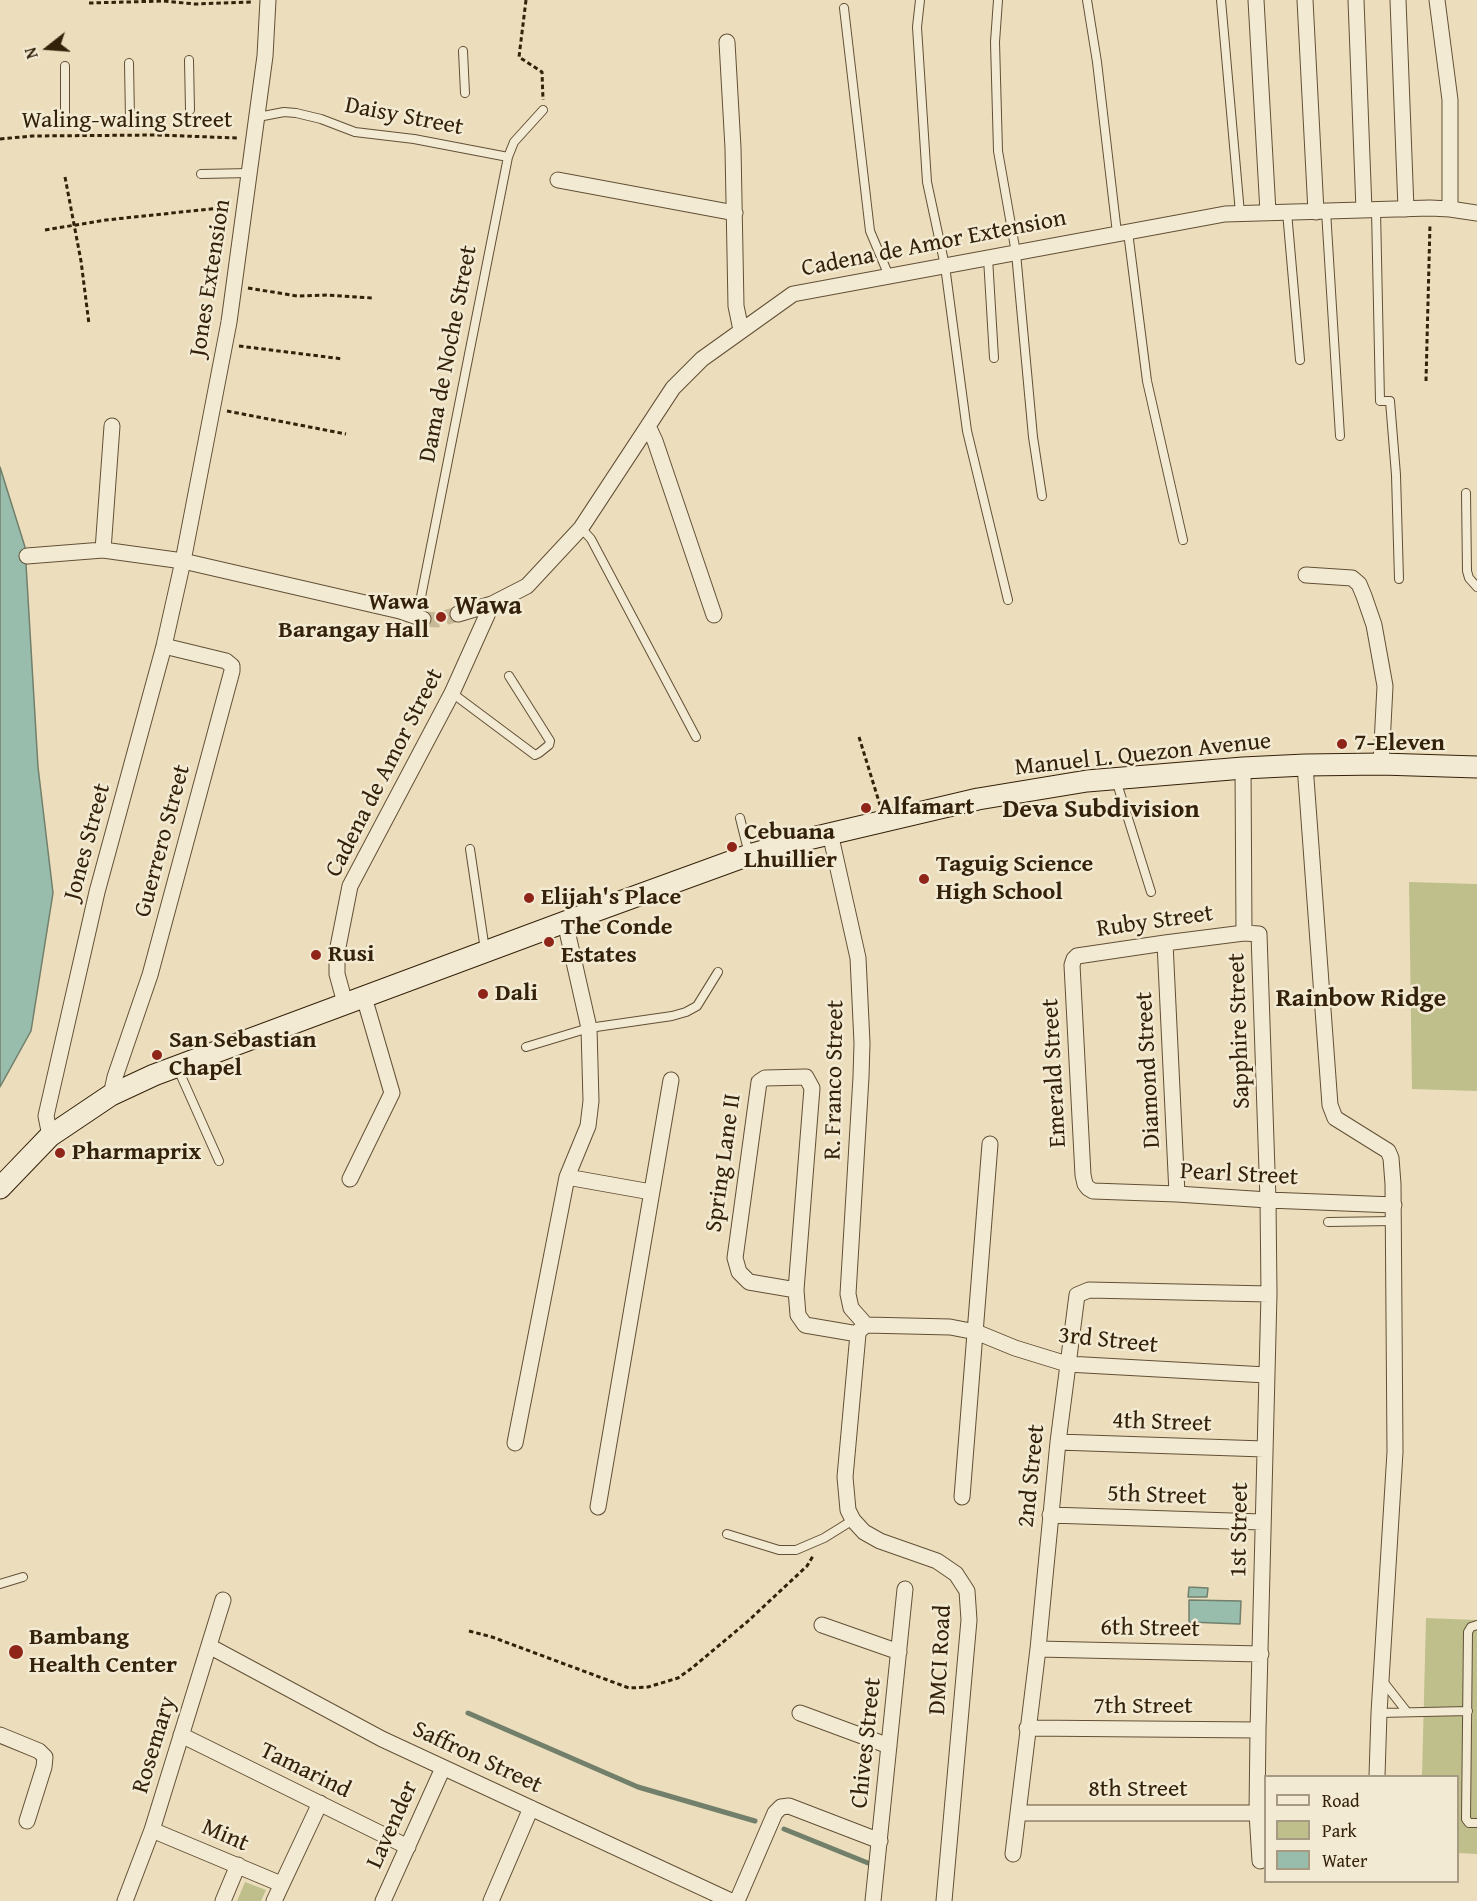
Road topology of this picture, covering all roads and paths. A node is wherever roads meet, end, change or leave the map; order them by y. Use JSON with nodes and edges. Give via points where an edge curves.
{"nodes":[{"id":1,"x":526,"y":0,"type":"edge"},
{"id":2,"x":920,"y":0,"type":"edge"},
{"id":3,"x":998,"y":0,"type":"edge"},
{"id":4,"x":1087,"y":0,"type":"edge"},
{"id":5,"x":1221,"y":0,"type":"edge"},
{"id":6,"x":1256,"y":0,"type":"edge"},
{"id":7,"x":1305,"y":0,"type":"edge"},
{"id":8,"x":1356,"y":0,"type":"edge"},
{"id":9,"x":1398,"y":0,"type":"edge"},
{"id":10,"x":1437,"y":0,"type":"edge"},
{"id":11,"x":268,"y":1,"type":"edge"},
{"id":12,"x":89,"y":3,"type":"dead end"},
{"id":13,"x":844,"y":8,"type":"dead end"},
{"id":14,"x":727,"y":42,"type":"dead end"},
{"id":15,"x":463,"y":51,"type":"dead end"},
{"id":16,"x":189,"y":60,"type":"dead end"},
{"id":17,"x":129,"y":63,"type":"dead end"},
{"id":18,"x":65,"y":66,"type":"dead end"},
{"id":19,"x":465,"y":93,"type":"dead end"},
{"id":20,"x":190,"y":110,"type":"dead end"},
{"id":21,"x":543,"y":111,"type":"joint"},
{"id":22,"x":258,"y":117,"type":"junction"},
{"id":23,"x":65,"y":118,"type":"dead end"},
{"id":24,"x":130,"y":118,"type":"dead end"},
{"id":25,"x":254,"y":138,"type":"junction"},
{"id":26,"x":0,"y":139,"type":"edge"},
{"id":27,"x":508,"y":157,"type":"junction"},
{"id":28,"x":249,"y":173,"type":"junction"},
{"id":29,"x":201,"y":174,"type":"dead end"},
{"id":30,"x":65,"y":177,"type":"dead end"},
{"id":31,"x":558,"y":180,"type":"dead end"},
{"id":32,"x":245,"y":205,"type":"junction"},
{"id":33,"x":1430,"y":208,"type":"junction"},
{"id":34,"x":1450,"y":208,"type":"junction"},
{"id":35,"x":1406,"y":209,"type":"junction"},
{"id":36,"x":1370,"y":210,"type":"junction"},
{"id":37,"x":1321,"y":211,"type":"junction"},
{"id":38,"x":1268,"y":212,"type":"junction"},
{"id":39,"x":1287,"y":212,"type":"junction"},
{"id":40,"x":735,"y":213,"type":"junction"},
{"id":41,"x":1240,"y":213,"type":"junction"},
{"id":42,"x":1477,"y":213,"type":"edge"},
{"id":43,"x":74,"y":226,"type":"junction"},
{"id":44,"x":45,"y":230,"type":"dead end"},
{"id":45,"x":1122,"y":232,"type":"junction"},
{"id":46,"x":1016,"y":253,"type":"junction"},
{"id":47,"x":988,"y":258,"type":"junction"},
{"id":48,"x":945,"y":266,"type":"junction"},
{"id":49,"x":889,"y":276,"type":"junction"},
{"id":50,"x":234,"y":286,"type":"junction"},
{"id":51,"x":373,"y":298,"type":"dead end"},
{"id":52,"x":89,"y":324,"type":"dead end"},
{"id":53,"x":741,"y":330,"type":"junction"},
{"id":54,"x":225,"y":344,"type":"junction"},
{"id":55,"x":994,"y":358,"type":"dead end"},
{"id":56,"x":343,"y":359,"type":"dead end"},
{"id":57,"x":1300,"y":360,"type":"dead end"},
{"id":58,"x":1426,"y":381,"type":"dead end"},
{"id":59,"x":213,"y":409,"type":"junction"},
{"id":60,"x":112,"y":426,"type":"dead end"},
{"id":61,"x":648,"y":426,"type":"junction"},
{"id":62,"x":346,"y":434,"type":"dead end"},
{"id":63,"x":1341,"y":436,"type":"dead end"},
{"id":64,"x":1466,"y":493,"type":"dead end"},
{"id":65,"x":1042,"y":496,"type":"dead end"},
{"id":66,"x":581,"y":528,"type":"junction"},
{"id":67,"x":1183,"y":540,"type":"dead end"},
{"id":68,"x":103,"y":550,"type":"junction"},
{"id":69,"x":27,"y":556,"type":"dead end"},
{"id":70,"x":183,"y":561,"type":"junction"},
{"id":71,"x":1306,"y":575,"type":"dead end"},
{"id":72,"x":1399,"y":579,"type":"dead end"},
{"id":73,"x":1477,"y":587,"type":"edge"},
{"id":74,"x":1008,"y":600,"type":"dead end"},
{"id":75,"x":492,"y":604,"type":"junction"},
{"id":76,"x":458,"y":614,"type":"tunnel mouth"},
{"id":77,"x":714,"y":615,"type":"dead end"},
{"id":78,"x":420,"y":618,"type":"joint"},
{"id":79,"x":164,"y":646,"type":"junction"},
{"id":80,"x":509,"y":676,"type":"dead end"},
{"id":81,"x":452,"y":693,"type":"junction"},
{"id":82,"x":696,"y":737,"type":"dead end"},
{"id":83,"x":859,"y":737,"type":"dead end"},
{"id":84,"x":1381,"y":764,"type":"junction"},
{"id":85,"x":1305,"y":765,"type":"junction"},
{"id":86,"x":1477,"y":767,"type":"edge"},
{"id":87,"x":1243,"y":768,"type":"junction"},
{"id":88,"x":1116,"y":778,"type":"junction"},
{"id":89,"x":740,"y":818,"type":"dead end"},
{"id":90,"x":885,"y":821,"type":"junction"},
{"id":91,"x":830,"y":833,"type":"junction"},
{"id":92,"x":470,"y":849,"type":"dead end"},
{"id":93,"x":749,"y":855,"type":"junction"},
{"id":94,"x":1151,"y":892,"type":"dead end"},
{"id":95,"x":565,"y":922,"type":"junction"},
{"id":96,"x":1244,"y":933,"type":"junction"},
{"id":97,"x":1165,"y":943,"type":"junction"},
{"id":98,"x":485,"y":952,"type":"junction"},
{"id":99,"x":1074,"y":960,"type":"joint"},
{"id":100,"x":718,"y":972,"type":"dead end"},
{"id":101,"x":354,"y":1000,"type":"junction"},
{"id":102,"x":589,"y":1028,"type":"junction"},
{"id":103,"x":525,"y":1047,"type":"dead end"},
{"id":104,"x":177,"y":1066,"type":"junction"},
{"id":105,"x":671,"y":1080,"type":"dead end"},
{"id":106,"x":111,"y":1095,"type":"junction"},
{"id":107,"x":50,"y":1136,"type":"junction"},
{"id":108,"x":990,"y":1144,"type":"dead end"},
{"id":109,"x":219,"y":1161,"type":"dead end"},
{"id":110,"x":567,"y":1177,"type":"junction"},
{"id":111,"x":350,"y":1179,"type":"dead end"},
{"id":112,"x":1084,"y":1184,"type":"joint"},
{"id":113,"x":0,"y":1188,"type":"edge"},
{"id":114,"x":651,"y":1192,"type":"junction"},
{"id":115,"x":1177,"y":1194,"type":"junction"},
{"id":116,"x":1268,"y":1200,"type":"junction"},
{"id":117,"x":1394,"y":1205,"type":"junction"},
{"id":118,"x":1394,"y":1221,"type":"junction"},
{"id":119,"x":1328,"y":1222,"type":"dead end"},
{"id":120,"x":796,"y":1290,"type":"junction"},
{"id":121,"x":1269,"y":1294,"type":"junction"},
{"id":122,"x":862,"y":1330,"type":"junction"},
{"id":123,"x":976,"y":1332,"type":"junction"},
{"id":124,"x":1067,"y":1364,"type":"junction"},
{"id":125,"x":1266,"y":1375,"type":"junction"},
{"id":126,"x":1058,"y":1442,"type":"junction"},
{"id":127,"x":515,"y":1443,"type":"dead end"},
{"id":128,"x":1264,"y":1449,"type":"junction"},
{"id":129,"x":962,"y":1497,"type":"dead end"},
{"id":130,"x":598,"y":1507,"type":"dead end"},
{"id":131,"x":1050,"y":1515,"type":"junction"},
{"id":132,"x":853,"y":1520,"type":"junction"},
{"id":133,"x":1262,"y":1522,"type":"junction"},
{"id":134,"x":727,"y":1534,"type":"dead end"},
{"id":135,"x":824,"y":1538,"type":"junction"},
{"id":136,"x":23,"y":1576,"type":"dead end"},
{"id":137,"x":0,"y":1584,"type":"edge"},
{"id":138,"x":905,"y":1589,"type":"dead end"},
{"id":139,"x":223,"y":1600,"type":"dead end"},
{"id":140,"x":1477,"y":1625,"type":"edge"},
{"id":141,"x":822,"y":1626,"type":"dead end"},
{"id":142,"x":469,"y":1631,"type":"dead end"},
{"id":143,"x":209,"y":1646,"type":"junction"},
{"id":144,"x":1038,"y":1649,"type":"junction"},
{"id":145,"x":899,"y":1652,"type":"junction"},
{"id":146,"x":1261,"y":1654,"type":"junction"},
{"id":147,"x":1381,"y":1680,"type":"junction"},
{"id":148,"x":1468,"y":1711,"type":"junction"},
{"id":149,"x":1407,"y":1712,"type":"junction"},
{"id":150,"x":800,"y":1713,"type":"dead end"},
{"id":151,"x":1379,"y":1713,"type":"junction"},
{"id":152,"x":1027,"y":1728,"type":"junction"},
{"id":153,"x":1258,"y":1730,"type":"junction"},
{"id":154,"x":0,"y":1735,"type":"edge"},
{"id":155,"x":181,"y":1735,"type":"junction"},
{"id":156,"x":889,"y":1746,"type":"junction"},
{"id":157,"x":443,"y":1768,"type":"junction"},
{"id":158,"x":1377,"y":1775,"type":"edge"},
{"id":159,"x":320,"y":1803,"type":"junction"},
{"id":160,"x":531,"y":1808,"type":"junction"},
{"id":161,"x":1018,"y":1813,"type":"junction"},
{"id":162,"x":1257,"y":1813,"type":"junction"},
{"id":163,"x":27,"y":1821,"type":"dead end"},
{"id":164,"x":1477,"y":1823,"type":"edge"},
{"id":165,"x":152,"y":1830,"type":"junction"},
{"id":166,"x":880,"y":1841,"type":"junction"},
{"id":167,"x":408,"y":1847,"type":"junction"},
{"id":168,"x":1013,"y":1854,"type":"dead end"},
{"id":169,"x":1260,"y":1861,"type":"dead end"},
{"id":170,"x":238,"y":1865,"type":"junction"},
{"id":171,"x":281,"y":1884,"type":"junction"},
{"id":172,"x":125,"y":1901,"type":"edge"},
{"id":173,"x":223,"y":1901,"type":"edge"},
{"id":174,"x":274,"y":1901,"type":"edge"},
{"id":175,"x":383,"y":1901,"type":"edge"},
{"id":176,"x":491,"y":1901,"type":"edge"},
{"id":177,"x":731,"y":1901,"type":"edge"},
{"id":178,"x":737,"y":1901,"type":"edge"},
{"id":179,"x":873,"y":1901,"type":"edge"},
{"id":180,"x":944,"y":1901,"type":"edge"}],
"edges":[{"from":1,"to":21,"type":"path","via":[[519,57],[542,72]]},
{"from":2,"to":48,"type":"lane","via":[[917,27],[927,182]]},
{"from":3,"to":46,"type":"lane","via":[[994,42],[999,151]]},
{"from":4,"to":45,"type":"lane"},
{"from":5,"to":41,"type":"lane"},
{"from":6,"to":38,"type":"street"},
{"from":7,"to":37,"type":"street"},
{"from":8,"to":36,"type":"street"},
{"from":9,"to":35,"type":"street"},
{"from":10,"to":34,"type":"street","via":[[1450,100]]},
{"from":11,"to":12,"type":"path"},
{"from":11,"to":22,"type":"street","name":"Jones Extension"},
{"from":13,"to":49,"type":"lane","via":[[870,231]]},
{"from":14,"to":40,"type":"street"},
{"from":15,"to":19,"type":"lane"},
{"from":16,"to":20,"type":"lane"},
{"from":17,"to":24,"type":"lane"},
{"from":18,"to":23,"type":"lane"},
{"from":21,"to":27,"type":"lane","name":"Dama de Noche Street","via":[[514,142]]},
{"from":22,"to":25,"type":"street","name":"Jones Extension"},
{"from":22,"to":27,"type":"lane","name":"Daisy Street","via":[[296,113],[355,132]]},
{"from":25,"to":26,"type":"path","name":"Waling-waling Street","via":[[156,135]]},
{"from":25,"to":28,"type":"street","name":"Jones Extension"},
{"from":27,"to":78,"type":"lane","name":"Dama de Noche Street"},
{"from":28,"to":29,"type":"lane"},
{"from":28,"to":32,"type":"street","name":"Jones Extension"},
{"from":30,"to":43,"type":"path"},
{"from":31,"to":40,"type":"street"},
{"from":32,"to":43,"type":"path"},
{"from":32,"to":50,"type":"street","name":"Jones Extension"},
{"from":33,"to":34,"type":"street","name":"Cadena de Amor Extension"},
{"from":33,"to":35,"type":"street","name":"Cadena de Amor Extension"},
{"from":33,"to":58,"type":"path"},
{"from":34,"to":42,"type":"street","name":"Cadena de Amor Extension"},
{"from":35,"to":36,"type":"street","name":"Cadena de Amor Extension"},
{"from":36,"to":37,"type":"street","name":"Cadena de Amor Extension"},
{"from":36,"to":72,"type":"lane","via":[[1380,401],[1390,401],[1396,475]]},
{"from":37,"to":39,"type":"street","name":"Cadena de Amor Extension"},
{"from":37,"to":63,"type":"lane"},
{"from":38,"to":39,"type":"street","name":"Cadena de Amor Extension"},
{"from":38,"to":41,"type":"street","name":"Cadena de Amor Extension"},
{"from":39,"to":57,"type":"lane"},
{"from":40,"to":53,"type":"street","via":[[736,306]]},
{"from":41,"to":45,"type":"street","name":"Cadena de Amor Extension"},
{"from":43,"to":44,"type":"path"},
{"from":43,"to":52,"type":"path"},
{"from":45,"to":46,"type":"street","name":"Cadena de Amor Extension"},
{"from":45,"to":67,"type":"lane","via":[[1147,381]]},
{"from":46,"to":47,"type":"street","name":"Cadena de Amor Extension"},
{"from":46,"to":65,"type":"lane"},
{"from":47,"to":48,"type":"street","name":"Cadena de Amor Extension"},
{"from":47,"to":55,"type":"lane"},
{"from":48,"to":49,"type":"street","name":"Cadena de Amor Extension"},
{"from":48,"to":74,"type":"lane","via":[[967,431]]},
{"from":49,"to":53,"type":"street","name":"Cadena de Amor Extension","via":[[792,294]]},
{"from":50,"to":51,"type":"path","via":[[297,296]]},
{"from":50,"to":54,"type":"street","name":"Jones Extension"},
{"from":53,"to":61,"type":"street","name":"Cadena de Amor Extension","via":[[702,359],[673,388]]},
{"from":54,"to":56,"type":"path"},
{"from":54,"to":59,"type":"street","name":"Jones Extension"},
{"from":59,"to":62,"type":"path"},
{"from":59,"to":70,"type":"street","name":"Jones Extension"},
{"from":60,"to":68,"type":"street"},
{"from":61,"to":66,"type":"street","name":"Cadena de Amor Extension"},
{"from":61,"to":77,"type":"street"},
{"from":64,"to":73,"type":"lane","via":[[1467,571]]},
{"from":66,"to":75,"type":"street","name":"Cadena de Amor Extension","via":[[527,586]]},
{"from":66,"to":82,"type":"lane","via":[[591,539]]},
{"from":68,"to":69,"type":"street"},
{"from":68,"to":70,"type":"street"},
{"from":70,"to":78,"type":"street"},
{"from":70,"to":79,"type":"street","name":"Jones Street"},
{"from":71,"to":84,"type":"street","via":[[1347,576],[1359,584],[1374,625],[1385,686]]},
{"from":75,"to":76,"type":"street"},
{"from":75,"to":81,"type":"street","name":"Cadena de Amor Street"},
{"from":79,"to":106,"type":"street","name":"Guerrero Street","via":[[225,661],[232,671],[150,975]]},
{"from":79,"to":107,"type":"street","name":"Jones Street","via":[[98,892],[46,1116]]},
{"from":80,"to":81,"type":"lane","via":[[550,741],[535,755]]},
{"from":81,"to":101,"type":"street","name":"Cadena de Amor Street","via":[[351,886],[337,952],[337,974]]},
{"from":83,"to":90,"type":"path"},
{"from":84,"to":85,"type":"main road","name":"Manuel L. Quezon Avenue"},
{"from":84,"to":86,"type":"main road","name":"Manuel L. Quezon Avenue"},
{"from":85,"to":87,"type":"main road","name":"Manuel L. Quezon Avenue"},
{"from":85,"to":117,"type":"street","via":[[1330,1104],[1335,1118],[1389,1153]]},
{"from":87,"to":88,"type":"main road","name":"Manuel L. Quezon Avenue"},
{"from":87,"to":96,"type":"street","name":"Sapphire Street"},
{"from":88,"to":90,"type":"main road","name":"Manuel L. Quezon Avenue","via":[[978,799]]},
{"from":88,"to":94,"type":"lane"},
{"from":89,"to":93,"type":"lane"},
{"from":90,"to":91,"type":"main road","name":"Manuel L. Quezon Avenue"},
{"from":91,"to":93,"type":"main road","name":"Manuel L. Quezon Avenue"},
{"from":91,"to":122,"type":"street","name":"R. Franco Street","via":[[858,958],[861,1077],[848,1294]]},
{"from":92,"to":98,"type":"lane"},
{"from":93,"to":95,"type":"main road","name":"Manuel L. Quezon Avenue"},
{"from":95,"to":98,"type":"main road","name":"Manuel L. Quezon Avenue"},
{"from":95,"to":102,"type":"street"},
{"from":96,"to":97,"type":"street","name":"Ruby Street"},
{"from":96,"to":116,"type":"street","name":"Sapphire Street","via":[[1259,934]]},
{"from":97,"to":99,"type":"street","name":"Ruby Street","via":[[1077,956]]},
{"from":97,"to":115,"type":"street","name":"Diamond Street"},
{"from":98,"to":101,"type":"main road","name":"Manuel L. Quezon Avenue"},
{"from":99,"to":112,"type":"street","name":"Emerald Street"},
{"from":100,"to":102,"type":"lane","via":[[697,1006],[686,1012]]},
{"from":101,"to":104,"type":"main road","name":"Manuel L. Quezon Avenue"},
{"from":101,"to":111,"type":"street","name":"Cadena de Amor Street","via":[[392,1093]]},
{"from":102,"to":103,"type":"lane"},
{"from":102,"to":110,"type":"street","via":[[588,1126]]},
{"from":104,"to":106,"type":"main road","name":"Manuel L. Quezon Avenue"},
{"from":104,"to":109,"type":"lane"},
{"from":105,"to":114,"type":"street"},
{"from":106,"to":107,"type":"main road","name":"Manuel L. Quezon Avenue"},
{"from":107,"to":113,"type":"main road","name":"Manuel L. Quezon Avenue"},
{"from":108,"to":123,"type":"street"},
{"from":110,"to":114,"type":"street"},
{"from":110,"to":127,"type":"street"},
{"from":112,"to":115,"type":"street","name":"Pearl Street","via":[[1093,1191]]},
{"from":114,"to":130,"type":"street"},
{"from":115,"to":116,"type":"street","name":"Pearl Street"},
{"from":116,"to":117,"type":"street","name":"Pearl Street"},
{"from":116,"to":121,"type":"street","name":"1st Street"},
{"from":117,"to":118,"type":"street"},
{"from":118,"to":119,"type":"lane"},
{"from":118,"to":147,"type":"street","via":[[1395,1452]]},
{"from":120,"to":120,"type":"street","name":"Spring Lane II","via":[[812,1088],[806,1077],[765,1078],[759,1082],[735,1258],[739,1272],[749,1281]]},
{"from":120,"to":122,"type":"street","name":"Spring Lane II","via":[[798,1315],[803,1323]]},
{"from":121,"to":124,"type":"street","name":"2nd Street","via":[[1084,1290],[1077,1295]]},
{"from":121,"to":125,"type":"street","name":"1st Street"},
{"from":122,"to":123,"type":"street","name":"3rd Street","via":[[950,1327]]},
{"from":122,"to":132,"type":"street","via":[[845,1477],[846,1502]]},
{"from":123,"to":124,"type":"street","name":"3rd Street"},
{"from":123,"to":129,"type":"street"},
{"from":124,"to":125,"type":"street","name":"3rd Street"},
{"from":124,"to":126,"type":"street","name":"2nd Street"},
{"from":125,"to":128,"type":"street","name":"1st Street"},
{"from":126,"to":128,"type":"street","name":"4th Street"},
{"from":126,"to":131,"type":"street","name":"2nd Street"},
{"from":128,"to":133,"type":"street","name":"1st Street"},
{"from":131,"to":133,"type":"street","name":"5th Street"},
{"from":131,"to":144,"type":"street","name":"2nd Street"},
{"from":132,"to":135,"type":"lane"},
{"from":132,"to":180,"type":"street","name":"DMCI Road","via":[[880,1541],[937,1561],[956,1574],[967,1591],[969,1620]]},
{"from":133,"to":146,"type":"street","name":"1st Street"},
{"from":134,"to":135,"type":"lane","via":[[779,1550],[796,1550]]},
{"from":135,"to":142,"type":"path","via":[[807,1566],[747,1622],[678,1678],[648,1687],[629,1688]]},
{"from":136,"to":137,"type":"lane"},
{"from":138,"to":145,"type":"street","name":"Chives Street"},
{"from":139,"to":143,"type":"street","name":"Rosemary"},
{"from":140,"to":148,"type":"lane","via":[[1468,1632]]},
{"from":141,"to":145,"type":"street"},
{"from":143,"to":155,"type":"street","name":"Rosemary"},
{"from":143,"to":157,"type":"street","name":"Saffron Street"},
{"from":144,"to":146,"type":"street","name":"6th Street"},
{"from":144,"to":152,"type":"street","name":"2nd Street"},
{"from":145,"to":156,"type":"street","name":"Chives Street"},
{"from":146,"to":153,"type":"street","name":"1st Street"},
{"from":147,"to":149,"type":"lane"},
{"from":147,"to":151,"type":"street"},
{"from":148,"to":149,"type":"lane"},
{"from":148,"to":164,"type":"lane","via":[[1466,1819]]},
{"from":149,"to":151,"type":"lane"},
{"from":150,"to":156,"type":"street"},
{"from":151,"to":158,"type":"street"},
{"from":152,"to":153,"type":"street","name":"7th Street"},
{"from":152,"to":161,"type":"street","name":"2nd Street"},
{"from":153,"to":162,"type":"street","name":"1st Street"},
{"from":154,"to":163,"type":"street","via":[[45,1757]]},
{"from":155,"to":159,"type":"street","name":"Tamarind"},
{"from":155,"to":165,"type":"street","name":"Rosemary"},
{"from":156,"to":166,"type":"street","name":"Chives Street"},
{"from":157,"to":160,"type":"street","name":"Saffron Street"},
{"from":157,"to":167,"type":"street","name":"Lavender"},
{"from":159,"to":167,"type":"street","name":"Tamarind"},
{"from":159,"to":171,"type":"street"},
{"from":160,"to":176,"type":"street"},
{"from":160,"to":177,"type":"street","name":"Saffron Street"},
{"from":161,"to":162,"type":"street","name":"8th Street"},
{"from":161,"to":168,"type":"street","name":"2nd Street"},
{"from":162,"to":169,"type":"street","name":"1st Street"},
{"from":165,"to":170,"type":"street","name":"Mint"},
{"from":165,"to":172,"type":"street","name":"Rosemary"},
{"from":166,"to":178,"type":"street","via":[[789,1806],[781,1807],[774,1813]]},
{"from":166,"to":179,"type":"street","name":"Chives Street"},
{"from":167,"to":175,"type":"street","name":"Lavender"},
{"from":170,"to":171,"type":"street","name":"Mint"},
{"from":170,"to":173,"type":"street"},
{"from":171,"to":174,"type":"street"}]}
